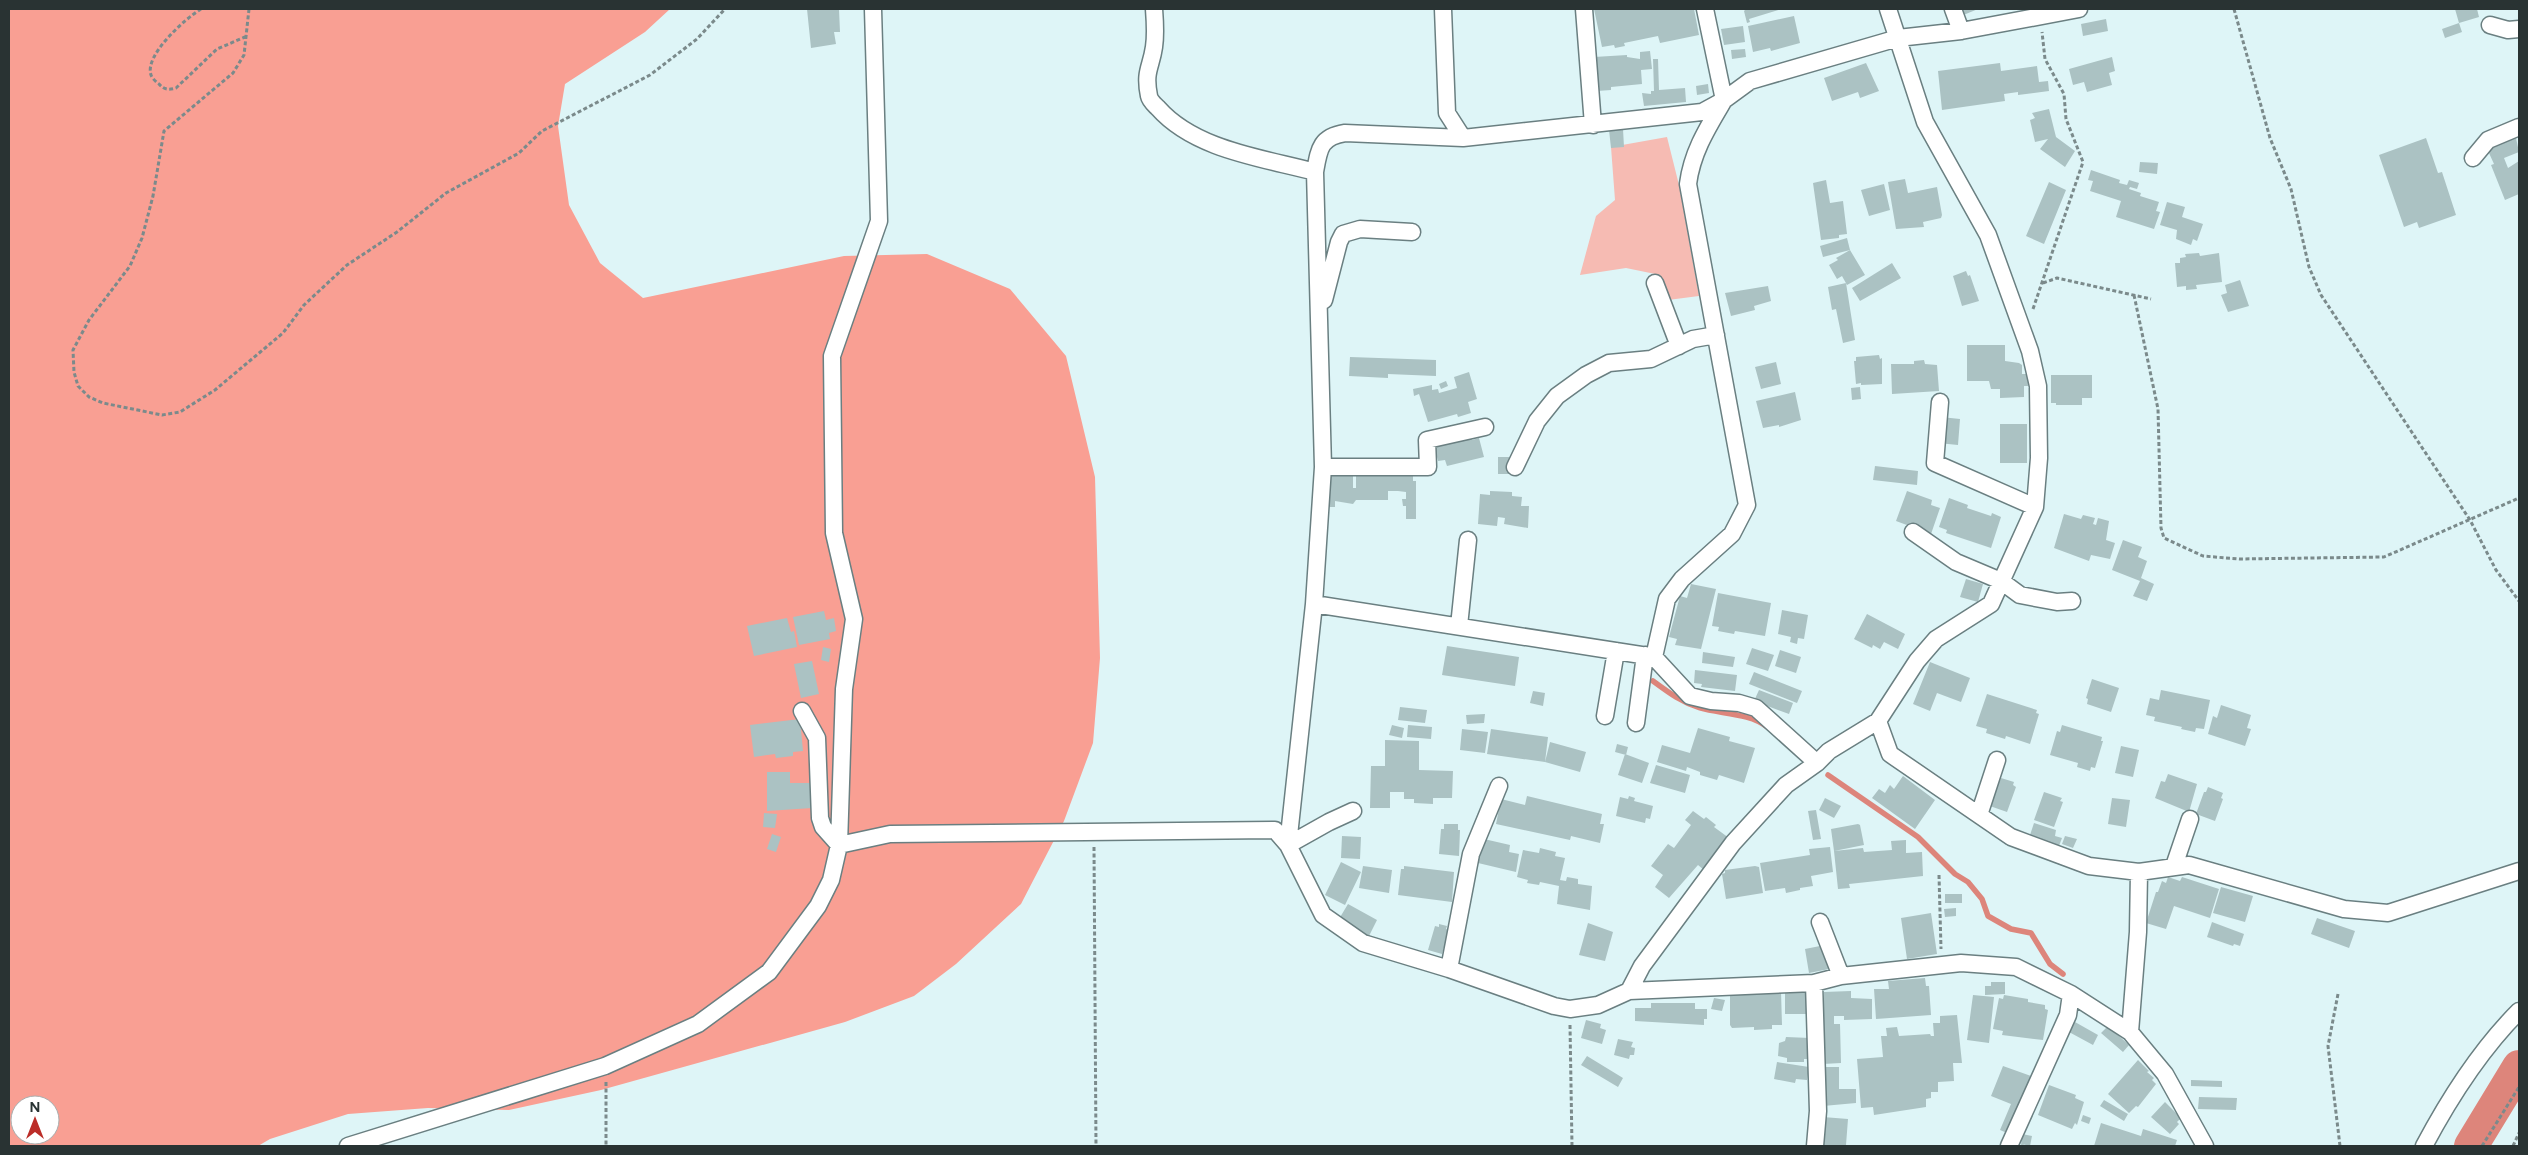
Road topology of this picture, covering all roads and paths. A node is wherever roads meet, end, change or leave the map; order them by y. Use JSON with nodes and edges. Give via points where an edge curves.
{"nodes":[{"id":1,"x":201,"y":9,"type":"edge"},
{"id":2,"x":249,"y":9,"type":"edge"},
{"id":3,"x":725,"y":9,"type":"edge"},
{"id":4,"x":873,"y":9,"type":"edge"},
{"id":5,"x":1154,"y":9,"type":"edge"},
{"id":6,"x":1443,"y":9,"type":"edge"},
{"id":7,"x":1584,"y":9,"type":"edge"},
{"id":8,"x":1706,"y":9,"type":"edge"},
{"id":9,"x":1888,"y":9,"type":"edge"},
{"id":10,"x":1953,"y":9,"type":"edge"},
{"id":11,"x":2079,"y":9,"type":"edge"},
{"id":12,"x":2234,"y":9,"type":"edge"},
{"id":13,"x":2041,"y":16,"type":"junction"},
{"id":14,"x":2490,"y":25,"type":"dead end"},
{"id":15,"x":2519,"y":29,"type":"edge"},
{"id":16,"x":1962,"y":31,"type":"junction"},
{"id":17,"x":246,"y":37,"type":"junction"},
{"id":18,"x":1898,"y":38,"type":"junction"},
{"id":19,"x":1724,"y":100,"type":"junction"},
{"id":20,"x":1593,"y":125,"type":"junction"},
{"id":21,"x":2519,"y":127,"type":"edge"},
{"id":22,"x":1463,"y":138,"type":"junction"},
{"id":23,"x":2473,"y":158,"type":"dead end"},
{"id":24,"x":1315,"y":172,"type":"junction"},
{"id":25,"x":1412,"y":232,"type":"dead end"},
{"id":26,"x":1655,"y":283,"type":"dead end"},
{"id":27,"x":2042,"y":283,"type":"junction"},
{"id":28,"x":2134,"y":294,"type":"junction"},
{"id":29,"x":2152,"y":299,"type":"dead end"},
{"id":30,"x":1317,"y":304,"type":"junction"},
{"id":31,"x":2021,"y":325,"type":"junction"},
{"id":32,"x":1716,"y":335,"type":"junction"},
{"id":33,"x":1679,"y":346,"type":"junction"},
{"id":34,"x":1940,"y":402,"type":"dead end"},
{"id":35,"x":1485,"y":427,"type":"dead end"},
{"id":36,"x":1323,"y":466,"type":"junction"},
{"id":37,"x":1515,"y":467,"type":"dead end"},
{"id":38,"x":2519,"y":498,"type":"edge"},
{"id":39,"x":2035,"y":507,"type":"junction"},
{"id":40,"x":2470,"y":520,"type":"junction"},
{"id":41,"x":1914,"y":532,"type":"dead end"},
{"id":42,"x":1468,"y":540,"type":"dead end"},
{"id":43,"x":2001,"y":580,"type":"junction"},
{"id":44,"x":2072,"y":601,"type":"dead end"},
{"id":45,"x":2519,"y":601,"type":"edge"},
{"id":46,"x":1314,"y":604,"type":"junction"},
{"id":47,"x":1459,"y":626,"type":"junction"},
{"id":48,"x":1616,"y":651,"type":"junction"},
{"id":49,"x":1649,"y":656,"type":"junction"},
{"id":50,"x":802,"y":711,"type":"dead end"},
{"id":51,"x":1605,"y":716,"type":"dead end"},
{"id":52,"x":1878,"y":721,"type":"junction"},
{"id":53,"x":1636,"y":723,"type":"dead end"},
{"id":54,"x":1997,"y":760,"type":"dead end"},
{"id":55,"x":1818,"y":763,"type":"junction"},
{"id":56,"x":1499,"y":786,"type":"dead end"},
{"id":57,"x":1353,"y":812,"type":"dead end"},
{"id":58,"x":1979,"y":815,"type":"junction"},
{"id":59,"x":2190,"y":819,"type":"dead end"},
{"id":60,"x":1094,"y":831,"type":"junction"},
{"id":61,"x":840,"y":845,"type":"junction"},
{"id":62,"x":1288,"y":845,"type":"junction"},
{"id":63,"x":2174,"y":866,"type":"junction"},
{"id":64,"x":2519,"y":871,"type":"edge"},
{"id":65,"x":2139,"y":872,"type":"junction"},
{"id":66,"x":1939,"y":875,"type":"dead end"},
{"id":67,"x":1820,"y":922,"type":"dead end"},
{"id":68,"x":1942,"y":965,"type":"junction"},
{"id":69,"x":1449,"y":969,"type":"junction"},
{"id":70,"x":1841,"y":976,"type":"junction"},
{"id":71,"x":1814,"y":983,"type":"junction"},
{"id":72,"x":1629,"y":991,"type":"junction"},
{"id":73,"x":2071,"y":994,"type":"junction"},
{"id":74,"x":2338,"y":994,"type":"dead end"},
{"id":75,"x":1570,"y":1010,"type":"junction"},
{"id":76,"x":2519,"y":1011,"type":"edge"},
{"id":77,"x":2130,"y":1032,"type":"junction"},
{"id":78,"x":605,"y":1066,"type":"junction"},
{"id":79,"x":2519,"y":1087,"type":"edge"},
{"id":80,"x":2519,"y":1133,"type":"edge"},
{"id":81,"x":348,"y":1146,"type":"edge"},
{"id":82,"x":606,"y":1146,"type":"edge"},
{"id":83,"x":1096,"y":1146,"type":"edge"},
{"id":84,"x":1572,"y":1146,"type":"edge"},
{"id":85,"x":1815,"y":1146,"type":"edge"},
{"id":86,"x":2009,"y":1146,"type":"edge"},
{"id":87,"x":2205,"y":1146,"type":"edge"},
{"id":88,"x":2340,"y":1146,"type":"edge"},
{"id":89,"x":2424,"y":1146,"type":"edge"},
{"id":90,"x":2482,"y":1146,"type":"edge"},
{"id":91,"x":2513,"y":1146,"type":"edge"}],
"edges":[{"from":1,"to":17,"type":"path","via":[[186,18],[150,64],[151,76],[162,88],[176,88],[217,49]]},
{"from":2,"to":17,"type":"path"},
{"from":3,"to":17,"type":"path","via":[[697,39],[650,75],[542,131],[519,153],[446,192],[397,232],[348,265],[304,305],[283,332],[215,390],[180,412],[162,415],[103,403],[89,397],[78,386],[73,350],[89,320],[130,266],[142,238],[164,131],[233,73],[244,55]]},
{"from":4,"to":61,"type":"street","via":[[879,221],[832,356],[834,533],[854,619],[844,689]]},
{"from":5,"to":24,"type":"street","via":[[1154,49],[1147,68],[1149,99],[1170,122],[1198,138]]},
{"from":6,"to":22,"type":"street","via":[[1447,113]]},
{"from":7,"to":20,"type":"street"},
{"from":8,"to":19,"type":"street"},
{"from":9,"to":18,"type":"street"},
{"from":10,"to":16,"type":"street"},
{"from":11,"to":13,"type":"street"},
{"from":12,"to":40,"type":"path","via":[[2270,138],[2291,189],[2309,267],[2321,296]]},
{"from":13,"to":16,"type":"street"},
{"from":13,"to":27,"type":"path","via":[[2045,58],[2064,94],[2066,119],[2083,162]]},
{"from":14,"to":15,"type":"street"},
{"from":16,"to":18,"type":"street"},
{"from":18,"to":19,"type":"street","via":[[1750,81]]},
{"from":18,"to":31,"type":"street","via":[[1925,122],[1988,235]]},
{"from":19,"to":20,"type":"street","via":[[1702,112]]},
{"from":19,"to":32,"type":"street","via":[[1690,165],[1688,184]]},
{"from":20,"to":22,"type":"street"},
{"from":21,"to":23,"type":"street","via":[[2488,140]]},
{"from":22,"to":24,"type":"street","via":[[1345,133],[1331,136],[1320,148]]},
{"from":24,"to":30,"type":"street"},
{"from":25,"to":30,"type":"street","via":[[1360,229],[1343,234],[1324,300]]},
{"from":26,"to":33,"type":"street"},
{"from":27,"to":28,"type":"path","via":[[2057,278]]},
{"from":27,"to":31,"type":"path","via":[[2030,318]]},
{"from":28,"to":29,"type":"path"},
{"from":28,"to":40,"type":"path","via":[[2158,408],[2161,528],[2164,538],[2203,556],[2239,559],[2384,557]]},
{"from":30,"to":36,"type":"street"},
{"from":31,"to":39,"type":"street","via":[[2038,386],[2039,458]]},
{"from":32,"to":33,"type":"street","via":[[1693,338]]},
{"from":32,"to":49,"type":"street","via":[[1747,504],[1732,534],[1682,579],[1667,599]]},
{"from":33,"to":37,"type":"street","via":[[1651,359],[1609,363],[1557,396],[1537,421]]},
{"from":34,"to":39,"type":"street","via":[[1935,463]]},
{"from":35,"to":36,"type":"street","via":[[1427,440],[1428,467]]},
{"from":36,"to":46,"type":"street"},
{"from":38,"to":40,"type":"path"},
{"from":39,"to":43,"type":"street"},
{"from":40,"to":45,"type":"path","via":[[2496,570]]},
{"from":41,"to":43,"type":"street","via":[[1956,562]]},
{"from":42,"to":47,"type":"street"},
{"from":43,"to":44,"type":"street","via":[[2020,595],[2057,602]]},
{"from":43,"to":52,"type":"street","via":[[1991,604],[1936,640],[1916,661]]},
{"from":46,"to":47,"type":"street"},
{"from":46,"to":62,"type":"street"},
{"from":47,"to":48,"type":"street"},
{"from":48,"to":49,"type":"street"},
{"from":48,"to":51,"type":"street"},
{"from":49,"to":53,"type":"street"},
{"from":49,"to":55,"type":"street","via":[[1690,696],[1756,708]]},
{"from":50,"to":61,"type":"street","via":[[817,738],[820,818]]},
{"from":52,"to":55,"type":"street","via":[[1829,751]]},
{"from":52,"to":58,"type":"street","via":[[1890,754]]},
{"from":54,"to":58,"type":"street"},
{"from":55,"to":72,"type":"street","via":[[1786,785],[1733,843],[1642,966]]},
{"from":56,"to":69,"type":"street","via":[[1471,854]]},
{"from":57,"to":62,"type":"street"},
{"from":58,"to":65,"type":"street","via":[[2011,837],[2090,866]]},
{"from":59,"to":63,"type":"street"},
{"from":60,"to":61,"type":"street","via":[[890,834]]},
{"from":60,"to":62,"type":"street","via":[[1275,830]]},
{"from":60,"to":83,"type":"path"},
{"from":61,"to":78,"type":"street","via":[[831,880],[818,906],[769,972],[698,1024]]},
{"from":62,"to":69,"type":"street","via":[[1323,915],[1339,928],[1363,943]]},
{"from":63,"to":64,"type":"street","via":[[2189,865],[2344,909],[2388,913]]},
{"from":63,"to":65,"type":"street"},
{"from":65,"to":77,"type":"street"},
{"from":66,"to":68,"type":"path"},
{"from":67,"to":70,"type":"street"},
{"from":68,"to":70,"type":"street"},
{"from":68,"to":73,"type":"street","via":[[1962,963],[2016,967]]},
{"from":69,"to":75,"type":"street"},
{"from":70,"to":71,"type":"street"},
{"from":71,"to":72,"type":"street"},
{"from":71,"to":85,"type":"street","via":[[1818,1112]]},
{"from":72,"to":75,"type":"street","via":[[1598,1005]]},
{"from":73,"to":77,"type":"street"},
{"from":73,"to":86,"type":"street","via":[[2068,1014]]},
{"from":74,"to":88,"type":"path","via":[[2328,1046]]},
{"from":75,"to":84,"type":"path"},
{"from":76,"to":89,"type":"street","via":[[2494,1035],[2470,1069]]},
{"from":77,"to":87,"type":"street","via":[[2166,1074]]},
{"from":78,"to":81,"type":"street"},
{"from":78,"to":82,"type":"path"},
{"from":79,"to":90,"type":"path"},
{"from":80,"to":91,"type":"path"}]}
